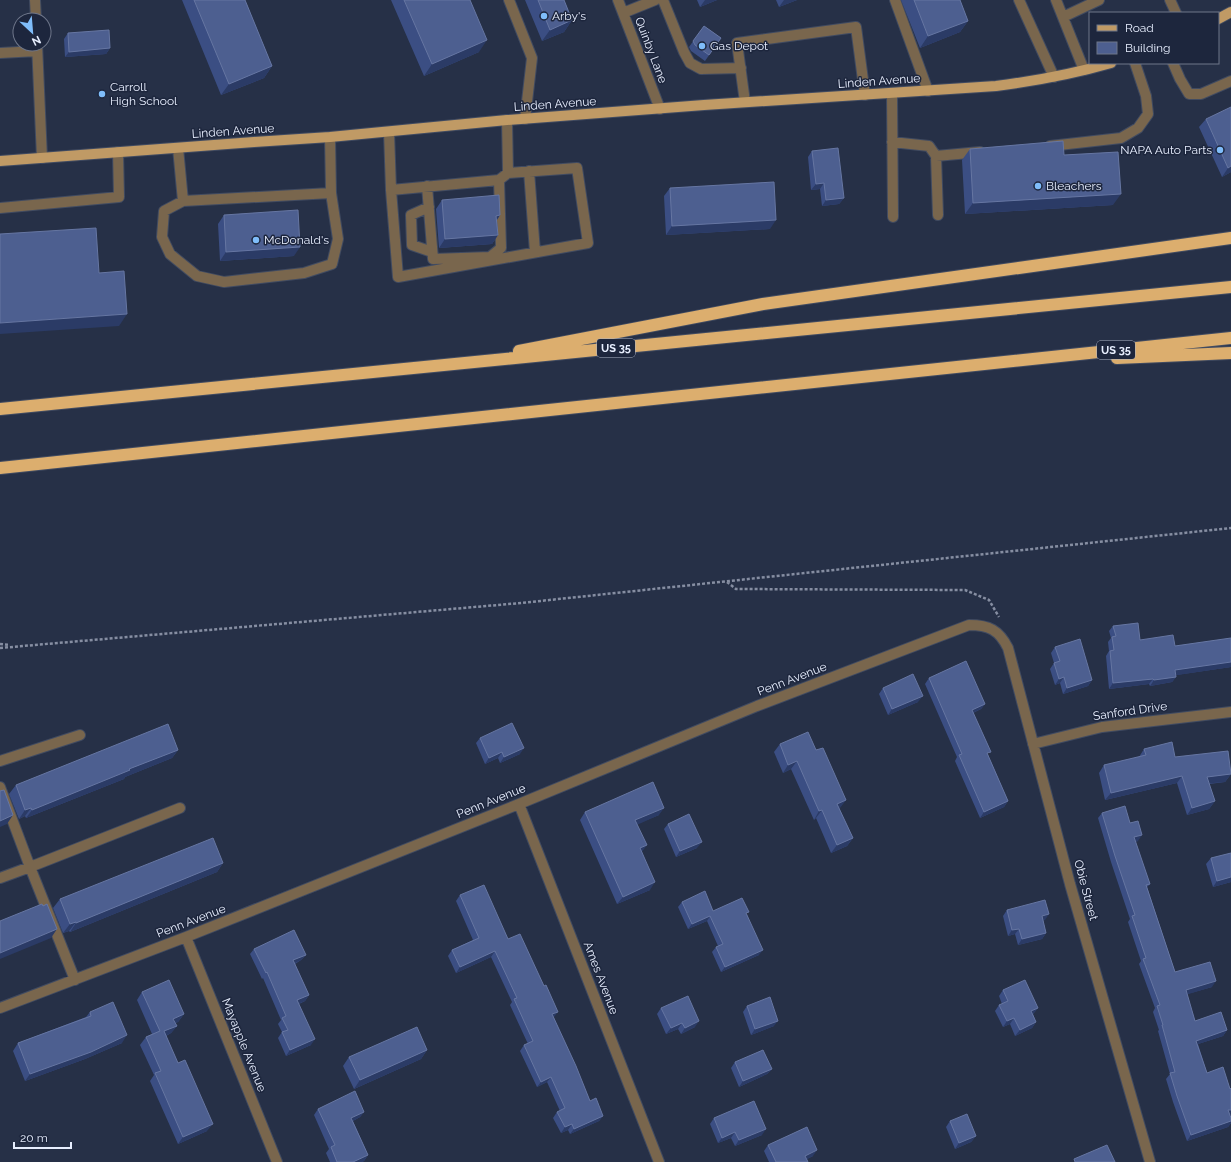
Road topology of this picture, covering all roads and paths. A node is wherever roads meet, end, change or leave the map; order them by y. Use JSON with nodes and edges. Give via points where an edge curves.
{"nodes":[{"id":1,"x":35,"y":0,"type":"edge"},
{"id":2,"x":509,"y":0,"type":"edge"},
{"id":3,"x":618,"y":0,"type":"edge"},
{"id":4,"x":655,"y":0,"type":"edge"},
{"id":5,"x":663,"y":0,"type":"edge"},
{"id":6,"x":895,"y":0,"type":"edge"},
{"id":7,"x":1019,"y":0,"type":"edge"},
{"id":8,"x":1056,"y":0,"type":"edge"},
{"id":9,"x":1100,"y":0,"type":"edge"},
{"id":10,"x":1170,"y":0,"type":"edge"},
{"id":11,"x":36,"y":12,"type":"edge"},
{"id":12,"x":1176,"y":12,"type":"edge"},
{"id":13,"x":1231,"y":12,"type":"edge"},
{"id":14,"x":623,"y":13,"type":"junction"},
{"id":15,"x":1063,"y":17,"type":"junction"},
{"id":16,"x":1219,"y":18,"type":"edge"},
{"id":17,"x":12,"y":51,"type":"edge"},
{"id":18,"x":37,"y":52,"type":"edge"},
{"id":19,"x":0,"y":53,"type":"edge"},
{"id":20,"x":1107,"y":64,"type":"edge"},
{"id":21,"x":1135,"y":64,"type":"edge"},
{"id":22,"x":1173,"y":64,"type":"edge"},
{"id":23,"x":740,"y":68,"type":"junction"},
{"id":24,"x":1084,"y":70,"type":"junction"},
{"id":25,"x":1054,"y":77,"type":"junction"},
{"id":26,"x":1231,"y":81,"type":"edge"},
{"id":27,"x":928,"y":91,"type":"junction"},
{"id":28,"x":892,"y":93,"type":"junction"},
{"id":29,"x":865,"y":95,"type":"junction"},
{"id":30,"x":745,"y":102,"type":"junction"},
{"id":31,"x":660,"y":109,"type":"junction"},
{"id":32,"x":526,"y":119,"type":"junction"},
{"id":33,"x":507,"y":120,"type":"junction"},
{"id":34,"x":388,"y":132,"type":"junction"},
{"id":35,"x":330,"y":137,"type":"junction"},
{"id":36,"x":892,"y":142,"type":"junction"},
{"id":37,"x":1042,"y":147,"type":"edge"},
{"id":38,"x":178,"y":148,"type":"junction"},
{"id":39,"x":989,"y":151,"type":"edge"},
{"id":40,"x":118,"y":152,"type":"junction"},
{"id":41,"x":936,"y":156,"type":"junction"},
{"id":42,"x":42,"y":158,"type":"junction"},
{"id":43,"x":0,"y":161,"type":"edge"},
{"id":44,"x":528,"y":171,"type":"junction"},
{"id":45,"x":508,"y":173,"type":"junction"},
{"id":46,"x":499,"y":180,"type":"junction"},
{"id":47,"x":427,"y":186,"type":"junction"},
{"id":48,"x":391,"y":190,"type":"junction"},
{"id":49,"x":331,"y":193,"type":"junction"},
{"id":50,"x":182,"y":201,"type":"junction"},
{"id":51,"x":429,"y":207,"type":"junction"},
{"id":52,"x":0,"y":208,"type":"edge"},
{"id":53,"x":938,"y":215,"type":"dead end"},
{"id":54,"x":893,"y":217,"type":"dead end"},
{"id":55,"x":1231,"y":238,"type":"edge"},
{"id":56,"x":432,"y":252,"type":"junction"},
{"id":57,"x":535,"y":252,"type":"junction"},
{"id":58,"x":1231,"y":287,"type":"edge"},
{"id":59,"x":1231,"y":338,"type":"edge"},
{"id":60,"x":1231,"y":353,"type":"edge"},
{"id":61,"x":1000,"y":363,"type":"junction"},
{"id":62,"x":445,"y":365,"type":"junction"},
{"id":63,"x":0,"y":409,"type":"edge"},
{"id":64,"x":0,"y":468,"type":"edge"},
{"id":65,"x":1231,"y":528,"type":"edge"},
{"id":66,"x":727,"y":582,"type":"junction"},
{"id":67,"x":993,"y":630,"type":"junction"},
{"id":68,"x":0,"y":644,"type":"edge"},
{"id":69,"x":18,"y":646,"type":"junction"},
{"id":70,"x":0,"y":648,"type":"edge"},
{"id":71,"x":1231,"y":712,"type":"edge"},
{"id":72,"x":80,"y":735,"type":"dead end"},
{"id":73,"x":1034,"y":744,"type":"junction"},
{"id":74,"x":0,"y":761,"type":"edge"},
{"id":75,"x":0,"y":787,"type":"edge"},
{"id":76,"x":519,"y":804,"type":"junction"},
{"id":77,"x":180,"y":808,"type":"dead end"},
{"id":78,"x":30,"y":867,"type":"junction"},
{"id":79,"x":0,"y":878,"type":"edge"},
{"id":80,"x":186,"y":938,"type":"junction"},
{"id":81,"x":75,"y":980,"type":"junction"},
{"id":82,"x":0,"y":1008,"type":"edge"},
{"id":83,"x":277,"y":1162,"type":"edge"},
{"id":84,"x":659,"y":1162,"type":"edge"},
{"id":85,"x":1150,"y":1162,"type":"edge"}],
"edges":[{"from":1,"to":11,"type":"street"},
{"from":2,"to":32,"type":"street","via":[[532,58]]},
{"from":3,"to":14,"type":"street","name":"Quinby Lane"},
{"from":4,"to":14,"type":"street"},
{"from":5,"to":23,"type":"street","via":[[690,63],[701,69]]},
{"from":6,"to":27,"type":"street"},
{"from":7,"to":25,"type":"street"},
{"from":8,"to":15,"type":"street"},
{"from":9,"to":15,"type":"street"},
{"from":10,"to":12,"type":"street"},
{"from":13,"to":16,"type":"main road"},
{"from":14,"to":31,"type":"street","name":"Quinby Lane"},
{"from":15,"to":24,"type":"street"},
{"from":17,"to":19,"type":"street"},
{"from":18,"to":42,"type":"street"},
{"from":20,"to":24,"type":"main road","name":"Linden Avenue"},
{"from":21,"to":37,"type":"street","via":[[1146,96],[1148,114],[1138,128],[1121,138]]},
{"from":22,"to":26,"type":"street","via":[[1189,94],[1201,94]]},
{"from":23,"to":29,"type":"street","via":[[737,43],[856,27]]},
{"from":23,"to":30,"type":"street"},
{"from":24,"to":25,"type":"main road","name":"Linden Avenue"},
{"from":25,"to":27,"type":"main road","name":"Linden Avenue","via":[[996,86]]},
{"from":27,"to":28,"type":"main road","name":"Linden Avenue"},
{"from":28,"to":29,"type":"main road","name":"Linden Avenue"},
{"from":28,"to":36,"type":"street"},
{"from":29,"to":30,"type":"main road","name":"Linden Avenue"},
{"from":30,"to":31,"type":"main road","name":"Linden Avenue"},
{"from":31,"to":32,"type":"main road","name":"Linden Avenue"},
{"from":32,"to":33,"type":"main road","name":"Linden Avenue"},
{"from":33,"to":34,"type":"main road","name":"Linden Avenue"},
{"from":33,"to":45,"type":"street"},
{"from":34,"to":35,"type":"main road","name":"Linden Avenue"},
{"from":34,"to":48,"type":"street"},
{"from":35,"to":38,"type":"main road","name":"Linden Avenue"},
{"from":35,"to":49,"type":"street"},
{"from":36,"to":41,"type":"street","via":[[929,146]]},
{"from":36,"to":54,"type":"street"},
{"from":38,"to":40,"type":"main road","name":"Linden Avenue"},
{"from":38,"to":50,"type":"street"},
{"from":39,"to":41,"type":"street"},
{"from":40,"to":42,"type":"main road","name":"Linden Avenue"},
{"from":40,"to":52,"type":"street","via":[[120,197]]},
{"from":41,"to":53,"type":"street"},
{"from":42,"to":43,"type":"main road","name":"Linden Avenue"},
{"from":44,"to":45,"type":"street"},
{"from":44,"to":57,"type":"street"},
{"from":44,"to":57,"type":"street","via":[[577,168],[588,243]]},
{"from":45,"to":46,"type":"street"},
{"from":46,"to":47,"type":"street"},
{"from":46,"to":56,"type":"street","via":[[501,248],[490,257],[433,259]]},
{"from":47,"to":48,"type":"street"},
{"from":47,"to":51,"type":"street"},
{"from":48,"to":57,"type":"street","via":[[398,277]]},
{"from":49,"to":50,"type":"street"},
{"from":49,"to":50,"type":"street","via":[[338,239],[332,264],[304,273],[224,282],[197,276],[170,254],[162,237],[164,211]]},
{"from":51,"to":56,"type":"street"},
{"from":51,"to":56,"type":"street","via":[[411,216],[412,245]]},
{"from":55,"to":62,"type":"highway","via":[[763,304]]},
{"from":58,"to":62,"type":"highway","number":"US 35"},
{"from":59,"to":61,"type":"highway","number":"US 35"},
{"from":60,"to":61,"type":"highway"},
{"from":61,"to":64,"type":"highway","number":"US 35"},
{"from":62,"to":63,"type":"highway","number":"US 35"},
{"from":65,"to":66,"type":"path"},
{"from":66,"to":67,"type":"path","via":[[736,588],[965,590],[989,600],[999,618]]},
{"from":66,"to":69,"type":"path","via":[[521,604]]},
{"from":67,"to":73,"type":"street","name":"Obie Street","via":[[1003,638],[1008,648]]},
{"from":67,"to":76,"type":"street","name":"Penn Avenue","via":[[980,625],[969,625],[757,706]]},
{"from":68,"to":69,"type":"path"},
{"from":69,"to":70,"type":"path"},
{"from":71,"to":73,"type":"street","name":"Sanford Drive","via":[[1102,727]]},
{"from":72,"to":74,"type":"street"},
{"from":73,"to":85,"type":"street","name":"Obie Street","via":[[1070,884]]},
{"from":75,"to":78,"type":"street"},
{"from":76,"to":80,"type":"street","name":"Penn Avenue"},
{"from":76,"to":84,"type":"street","name":"Ames Avenue"},
{"from":77,"to":78,"type":"street"},
{"from":78,"to":79,"type":"street"},
{"from":78,"to":81,"type":"street"},
{"from":80,"to":81,"type":"street","name":"Penn Avenue"},
{"from":80,"to":83,"type":"street","name":"Mayapple Avenue"},
{"from":81,"to":82,"type":"street","name":"Penn Avenue"}]}
